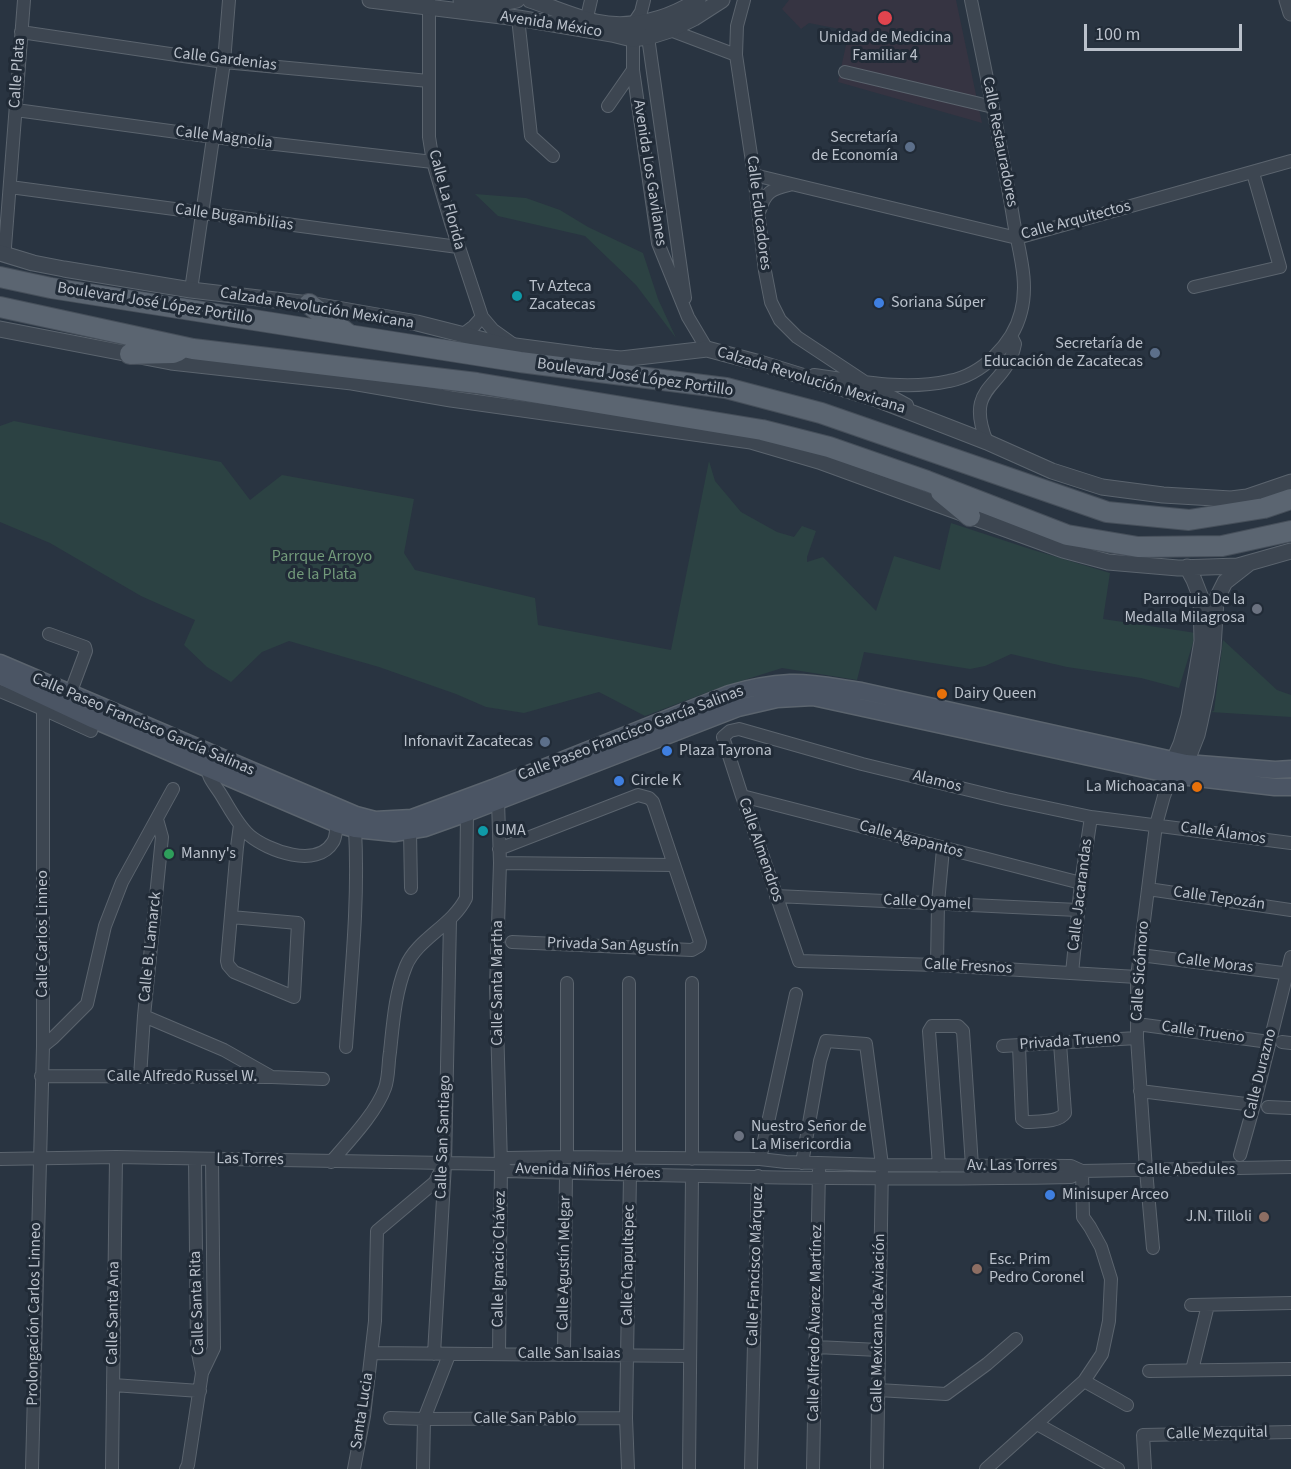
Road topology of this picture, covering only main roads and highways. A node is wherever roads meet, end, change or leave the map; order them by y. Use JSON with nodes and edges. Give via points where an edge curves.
{"nodes":[{"id":1,"x":0,"y":277,"type":"edge"},
{"id":2,"x":309,"y":304,"type":"road end"},
{"id":3,"x":0,"y":308,"type":"edge"},
{"id":4,"x":350,"y":335,"type":"junction"},
{"id":5,"x":191,"y":348,"type":"junction"},
{"id":6,"x":130,"y":354,"type":"road end"},
{"id":7,"x":225,"y":368,"type":"road end"},
{"id":8,"x":927,"y":481,"type":"junction"},
{"id":9,"x":1291,"y":499,"type":"edge"},
{"id":10,"x":970,"y":516,"type":"road end"},
{"id":11,"x":1291,"y":531,"type":"edge"},
{"id":12,"x":0,"y":663,"type":"edge"},
{"id":13,"x":0,"y":676,"type":"edge"},
{"id":14,"x":208,"y":760,"type":"junction"},
{"id":15,"x":1178,"y":766,"type":"junction"},
{"id":16,"x":564,"y":767,"type":"junction"},
{"id":17,"x":1291,"y":769,"type":"edge"},
{"id":18,"x":1291,"y":787,"type":"edge"},
{"id":19,"x":495,"y":794,"type":"junction"}],
"edges":[{"from":1,"to":4,"type":"main road","name":"Boulevard José López Portillo"},
{"from":2,"to":4,"type":"main road"},
{"from":3,"to":5,"type":"main road","name":"Boulevard José López Portillo"},
{"from":4,"to":9,"type":"main road","name":"Boulevard José López Portillo","via":[[520,362],[726,388],[821,413],[1107,512],[1189,520],[1264,508]]},
{"from":5,"to":6,"type":"main road","via":[[172,353]]},
{"from":5,"to":7,"type":"main road"},
{"from":5,"to":8,"type":"main road","name":"Boulevard José López Portillo","via":[[477,383],[762,430],[829,447]]},
{"from":8,"to":10,"type":"main road"},
{"from":8,"to":11,"type":"main road","name":"Boulevard José López Portillo","via":[[1067,535],[1138,547],[1222,546]]},
{"from":12,"to":14,"type":"main road","name":"Calle Paseo Francisco García Salinas"},
{"from":13,"to":14,"type":"main road","via":[[93,720]]},
{"from":14,"to":19,"type":"main road","name":"Calle Paseo Francisco García Salinas","via":[[375,820],[412,818]]},
{"from":14,"to":19,"type":"main road","via":[[337,824],[355,829],[394,833],[425,828],[467,813]]},
{"from":15,"to":16,"type":"main road","name":"Calle Paseo Francisco García Salinas","via":[[813,697],[777,699],[738,708]]},
{"from":15,"to":16,"type":"main road","name":"Calle Paseo Francisco García Salinas","via":[[861,692],[792,682],[729,694]]},
{"from":15,"to":17,"type":"main road","name":"Calle Paseo Francisco García Salinas"},
{"from":15,"to":18,"type":"main road","name":"Calle Paseo Francisco García Salinas","via":[[1275,788]]},
{"from":16,"to":19,"type":"main road","name":"Calle Paseo Francisco García Salinas"}]}
